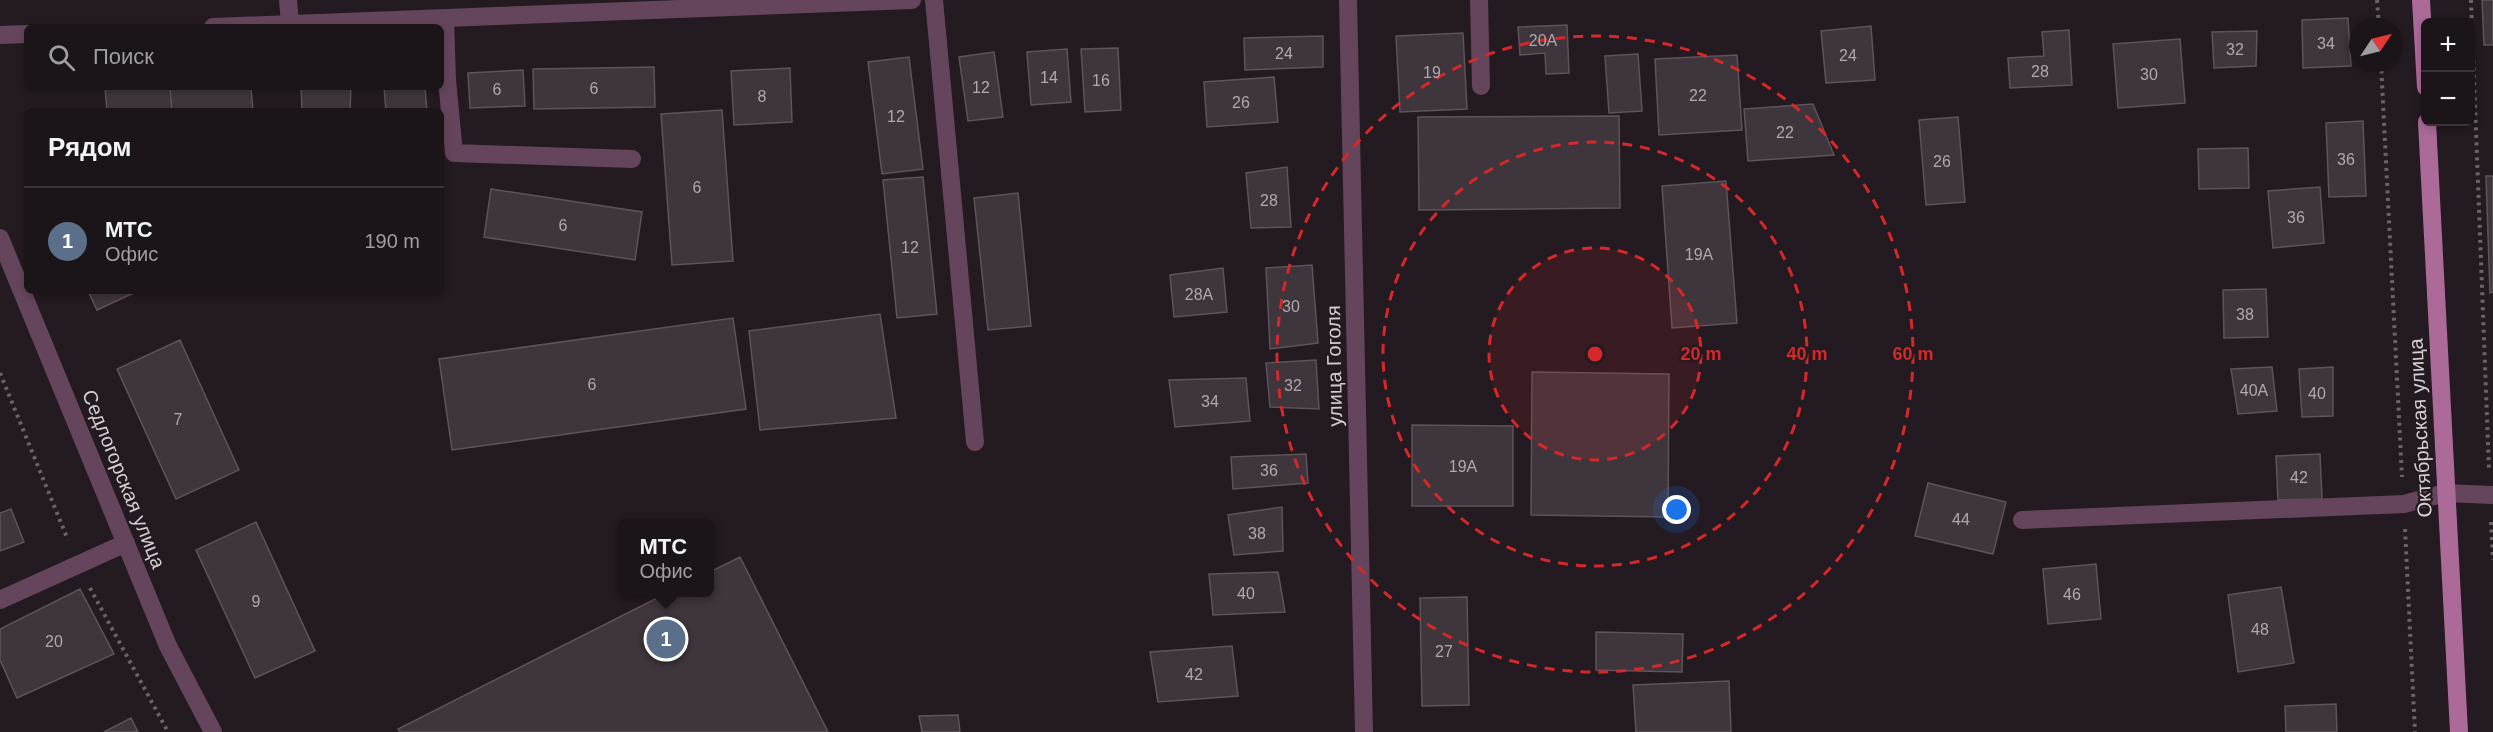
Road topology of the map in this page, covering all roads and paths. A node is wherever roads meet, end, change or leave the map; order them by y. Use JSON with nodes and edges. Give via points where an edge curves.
{"nodes":[{"id":1,"x":288,"y":0,"type":"edge"},
{"id":2,"x":912,"y":0,"type":"edge"},
{"id":3,"x":934,"y":0,"type":"edge"},
{"id":4,"x":1348,"y":0,"type":"edge"},
{"id":5,"x":1479,"y":0,"type":"edge"},
{"id":6,"x":2377,"y":0,"type":"edge"},
{"id":7,"x":2421,"y":0,"type":"edge"},
{"id":8,"x":2471,"y":0,"type":"edge"},
{"id":9,"x":878,"y":1,"type":"edge"},
{"id":10,"x":445,"y":18,"type":"junction"},
{"id":11,"x":2378,"y":18,"type":"edge"},
{"id":12,"x":290,"y":24,"type":"joint"},
{"id":13,"x":24,"y":34,"type":"edge"},
{"id":14,"x":0,"y":35,"type":"edge"},
{"id":15,"x":2381,"y":72,"type":"edge"},
{"id":16,"x":2425,"y":72,"type":"edge"},
{"id":17,"x":1481,"y":86,"type":"dead end"},
{"id":18,"x":2427,"y":126,"type":"edge"},
{"id":19,"x":632,"y":159,"type":"dead end"},
{"id":20,"x":0,"y":238,"type":"edge"},
{"id":21,"x":975,"y":442,"type":"dead end"},
{"id":22,"x":2445,"y":493,"type":"junction"},
{"id":23,"x":2491,"y":495,"type":"edge"},
{"id":24,"x":2404,"y":504,"type":"junction"},
{"id":25,"x":2022,"y":520,"type":"dead end"},
{"id":26,"x":126,"y":543,"type":"junction"},
{"id":27,"x":2493,"y":560,"type":"edge"},
{"id":28,"x":0,"y":600,"type":"edge"},
{"id":29,"x":213,"y":732,"type":"edge"},
{"id":30,"x":1364,"y":732,"type":"edge"},
{"id":31,"x":2415,"y":732,"type":"edge"},
{"id":32,"x":2459,"y":732,"type":"edge"}],
"edges":[{"from":1,"to":12,"type":"street"},
{"from":2,"to":9,"type":"street"},
{"from":3,"to":21,"type":"street"},
{"from":4,"to":30,"type":"street","name":"улица Гоголя"},
{"from":5,"to":17,"type":"street"},
{"from":6,"to":11,"type":"path"},
{"from":7,"to":16,"type":"main road"},
{"from":8,"to":23,"type":"path"},
{"from":9,"to":10,"type":"street"},
{"from":10,"to":12,"type":"street"},
{"from":10,"to":19,"type":"street","via":[[454,153]]},
{"from":13,"to":14,"type":"street"},
{"from":15,"to":24,"type":"path"},
{"from":18,"to":22,"type":"main road","name":"Октябрьская улица"},
{"from":20,"to":26,"type":"street","name":"Седлогорская улица"},
{"from":22,"to":23,"type":"street"},
{"from":22,"to":24,"type":"street"},
{"from":22,"to":32,"type":"main road","name":"Октябрьская улица"},
{"from":23,"to":27,"type":"path"},
{"from":24,"to":25,"type":"street"},
{"from":24,"to":31,"type":"path"},
{"from":26,"to":28,"type":"street"},
{"from":26,"to":29,"type":"street","name":"Седлогорская улица","via":[[168,646]]}]}
